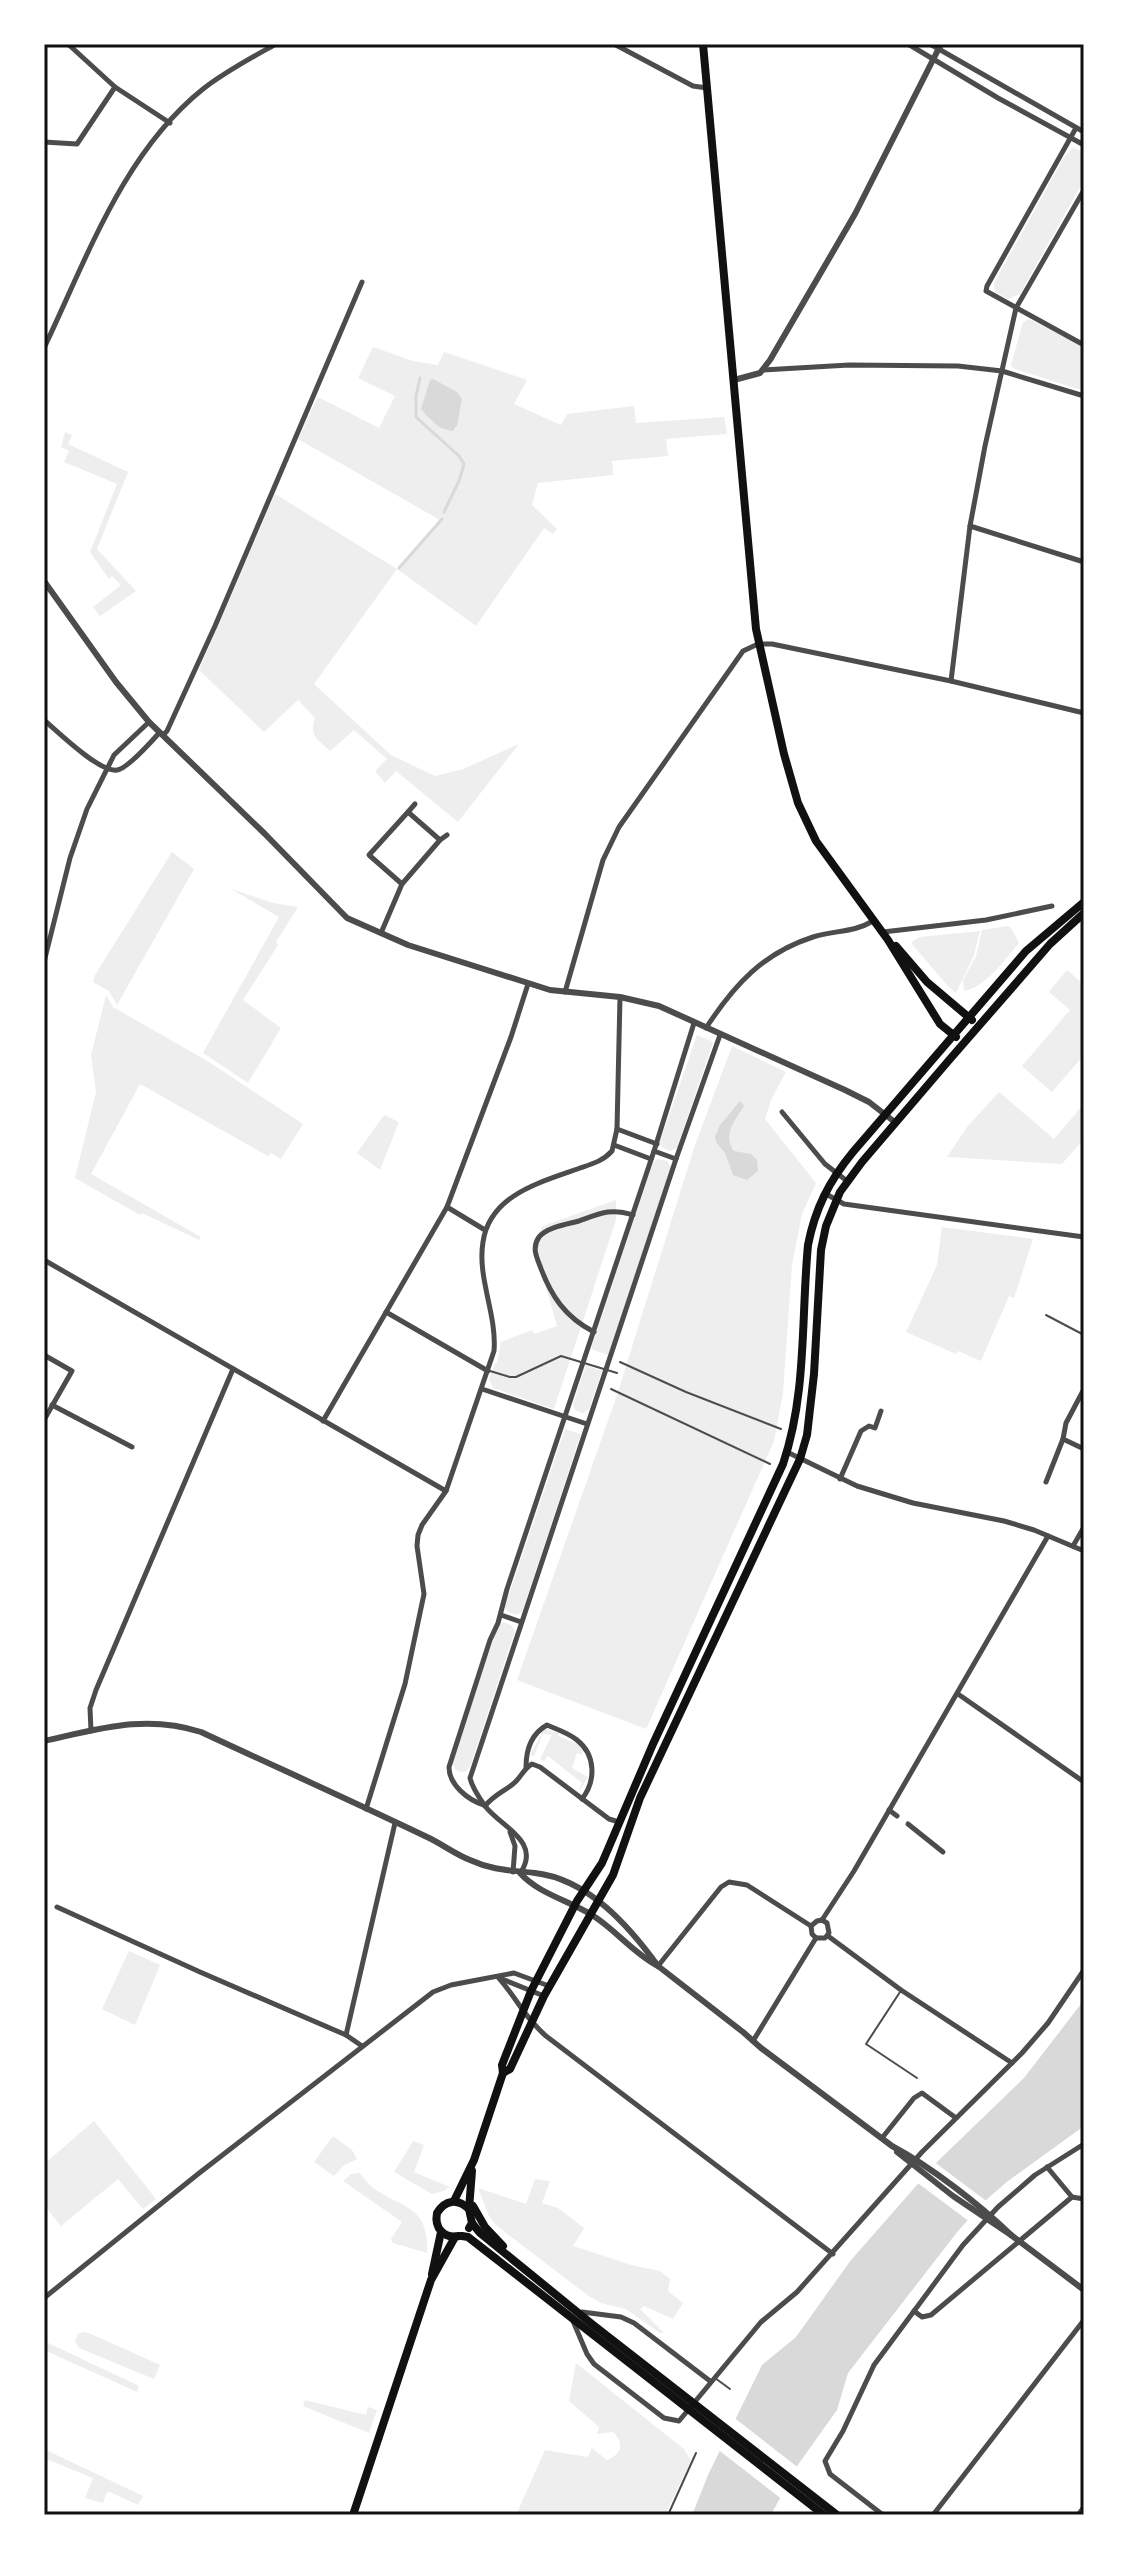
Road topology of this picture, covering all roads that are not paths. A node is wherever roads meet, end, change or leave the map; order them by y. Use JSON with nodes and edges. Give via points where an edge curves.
{"nodes":[{"id":1,"x":68,"y":44,"type":"edge"},
{"id":2,"x":276,"y":44,"type":"edge"},
{"id":3,"x":614,"y":44,"type":"edge"},
{"id":4,"x":703,"y":44,"type":"edge"},
{"id":5,"x":908,"y":44,"type":"edge"},
{"id":6,"x":930,"y":44,"type":"edge"},
{"id":7,"x":940,"y":47,"type":"edge"},
{"id":8,"x":934,"y":58,"type":"junction"},
{"id":9,"x":115,"y":87,"type":"junction"},
{"id":10,"x":707,"y":88,"type":"junction"},
{"id":11,"x":170,"y":123,"type":"junction"},
{"id":12,"x":1076,"y":128,"type":"junction"},
{"id":13,"x":1084,"y":132,"type":"edge"},
{"id":14,"x":1071,"y":137,"type":"junction"},
{"id":15,"x":44,"y":142,"type":"edge"},
{"id":16,"x":1084,"y":145,"type":"edge"},
{"id":17,"x":1084,"y":190,"type":"edge"},
{"id":18,"x":362,"y":282,"type":"dead end"},
{"id":19,"x":1016,"y":308,"type":"junction"},
{"id":20,"x":1084,"y":345,"type":"edge"},
{"id":21,"x":44,"y":348,"type":"edge"},
{"id":22,"x":763,"y":370,"type":"junction"},
{"id":23,"x":1002,"y":371,"type":"junction"},
{"id":24,"x":734,"y":380,"type":"junction"},
{"id":25,"x":1084,"y":396,"type":"edge"},
{"id":26,"x":970,"y":526,"type":"junction"},
{"id":27,"x":1084,"y":562,"type":"edge"},
{"id":28,"x":44,"y":581,"type":"edge"},
{"id":29,"x":758,"y":644,"type":"junction"},
{"id":30,"x":951,"y":681,"type":"junction"},
{"id":31,"x":1084,"y":713,"type":"edge"},
{"id":32,"x":44,"y":720,"type":"edge"},
{"id":33,"x":149,"y":722,"type":"junction"},
{"id":34,"x":161,"y":734,"type":"junction"},
{"id":35,"x":107,"y":768,"type":"junction"},
{"id":36,"x":415,"y":804,"type":"dead end"},
{"id":37,"x":408,"y":812,"type":"junction"},
{"id":38,"x":447,"y":835,"type":"dead end"},
{"id":39,"x":440,"y":840,"type":"junction"},
{"id":40,"x":402,"y":884,"type":"junction"},
{"id":41,"x":1084,"y":902,"type":"edge"},
{"id":42,"x":1052,"y":906,"type":"dead end"},
{"id":43,"x":1084,"y":913,"type":"edge"},
{"id":44,"x":873,"y":921,"type":"junction"},
{"id":45,"x":381,"y":933,"type":"junction"},
{"id":46,"x":885,"y":936,"type":"junction"},
{"id":47,"x":44,"y":962,"type":"edge"},
{"id":48,"x":528,"y":984,"type":"junction"},
{"id":49,"x":565,"y":993,"type":"junction"},
{"id":50,"x":620,"y":997,"type":"junction"},
{"id":51,"x":969,"y":1017,"type":"junction"},
{"id":52,"x":694,"y":1023,"type":"junction"},
{"id":53,"x":979,"y":1025,"type":"junction"},
{"id":54,"x":706,"y":1028,"type":"junction"},
{"id":55,"x":720,"y":1035,"type":"junction"},
{"id":56,"x":954,"y":1035,"type":"junction"},
{"id":57,"x":964,"y":1043,"type":"junction"},
{"id":58,"x":782,"y":1112,"type":"dead end"},
{"id":59,"x":885,"y":1115,"type":"junction"},
{"id":60,"x":896,"y":1123,"type":"junction"},
{"id":61,"x":617,"y":1129,"type":"junction"},
{"id":62,"x":657,"y":1144,"type":"junction"},
{"id":63,"x":614,"y":1145,"type":"junction"},
{"id":64,"x":654,"y":1151,"type":"junction"},
{"id":65,"x":651,"y":1159,"type":"junction"},
{"id":66,"x":676,"y":1159,"type":"junction"},
{"id":67,"x":835,"y":1174,"type":"junction"},
{"id":68,"x":847,"y":1181,"type":"junction"},
{"id":69,"x":824,"y":1193,"type":"junction"},
{"id":70,"x":837,"y":1198,"type":"junction"},
{"id":71,"x":447,"y":1207,"type":"junction"},
{"id":72,"x":633,"y":1215,"type":"junction"},
{"id":73,"x":485,"y":1230,"type":"junction"},
{"id":74,"x":1084,"y":1237,"type":"edge"},
{"id":75,"x":44,"y":1260,"type":"edge"},
{"id":76,"x":386,"y":1312,"type":"junction"},
{"id":77,"x":1046,"y":1315,"type":"dead end"},
{"id":78,"x":594,"y":1332,"type":"junction"},
{"id":79,"x":1084,"y":1335,"type":"edge"},
{"id":80,"x":44,"y":1355,"type":"edge"},
{"id":81,"x":584,"y":1362,"type":"junction"},
{"id":82,"x":620,"y":1362,"type":"dead end"},
{"id":83,"x":233,"y":1369,"type":"junction"},
{"id":84,"x":606,"y":1369,"type":"junction"},
{"id":85,"x":488,"y":1371,"type":"junction"},
{"id":86,"x":617,"y":1373,"type":"dead end"},
{"id":87,"x":482,"y":1389,"type":"junction"},
{"id":88,"x":611,"y":1389,"type":"dead end"},
{"id":89,"x":1084,"y":1389,"type":"edge"},
{"id":90,"x":52,"y":1405,"type":"junction"},
{"id":91,"x":881,"y":1411,"type":"dead end"},
{"id":92,"x":566,"y":1416,"type":"junction"},
{"id":93,"x":44,"y":1420,"type":"edge"},
{"id":94,"x":323,"y":1421,"type":"junction"},
{"id":95,"x":587,"y":1424,"type":"junction"},
{"id":96,"x":781,"y":1429,"type":"dead end"},
{"id":97,"x":1063,"y":1439,"type":"junction"},
{"id":98,"x":132,"y":1447,"type":"dead end"},
{"id":99,"x":1084,"y":1449,"type":"edge"},
{"id":100,"x":787,"y":1452,"type":"junction"},
{"id":101,"x":800,"y":1459,"type":"junction"},
{"id":102,"x":770,"y":1464,"type":"dead end"},
{"id":103,"x":840,"y":1479,"type":"junction"},
{"id":104,"x":1046,"y":1482,"type":"dead end"},
{"id":105,"x":446,"y":1491,"type":"junction"},
{"id":106,"x":1084,"y":1527,"type":"edge"},
{"id":107,"x":1048,"y":1536,"type":"junction"},
{"id":108,"x":1073,"y":1546,"type":"junction"},
{"id":109,"x":1084,"y":1551,"type":"edge"},
{"id":110,"x":501,"y":1615,"type":"junction"},
{"id":111,"x":521,"y":1622,"type":"junction"},
{"id":112,"x":958,"y":1694,"type":"junction"},
{"id":113,"x":91,"y":1731,"type":"junction"},
{"id":114,"x":44,"y":1741,"type":"edge"},
{"id":115,"x":526,"y":1767,"type":"junction"},
{"id":116,"x":1084,"y":1782,"type":"edge"},
{"id":117,"x":582,"y":1799,"type":"junction"},
{"id":118,"x":485,"y":1806,"type":"junction"},
{"id":119,"x":366,"y":1810,"type":"junction"},
{"id":120,"x":889,"y":1810,"type":"junction"},
{"id":121,"x":897,"y":1816,"type":"dead end"},
{"id":122,"x":619,"y":1822,"type":"junction"},
{"id":123,"x":395,"y":1823,"type":"junction"},
{"id":124,"x":908,"y":1824,"type":"dead end"},
{"id":125,"x":510,"y":1831,"type":"junction"},
{"id":126,"x":943,"y":1852,"type":"dead end"},
{"id":127,"x":517,"y":1873,"type":"junction"},
{"id":128,"x":584,"y":1892,"type":"junction"},
{"id":129,"x":599,"y":1901,"type":"junction"},
{"id":130,"x":575,"y":1905,"type":"junction"},
{"id":131,"x":57,"y":1907,"type":"dead end"},
{"id":132,"x":591,"y":1914,"type":"junction"},
{"id":133,"x":822,"y":1920,"type":"junction"},
{"id":134,"x":811,"y":1926,"type":"junction"},
{"id":135,"x":828,"y":1936,"type":"junction"},
{"id":136,"x":816,"y":1938,"type":"junction"},
{"id":137,"x":658,"y":1966,"type":"junction"},
{"id":138,"x":1084,"y":1970,"type":"edge"},
{"id":139,"x":498,"y":1977,"type":"junction"},
{"id":140,"x":536,"y":1981,"type":"junction"},
{"id":141,"x":550,"y":1986,"type":"junction"},
{"id":142,"x":901,"y":1990,"type":"junction"},
{"id":143,"x":531,"y":1991,"type":"junction"},
{"id":144,"x":544,"y":1996,"type":"junction"},
{"id":145,"x":522,"y":2011,"type":"junction"},
{"id":146,"x":530,"y":2022,"type":"junction"},
{"id":147,"x":346,"y":2035,"type":"junction"},
{"id":148,"x":753,"y":2041,"type":"junction"},
{"id":149,"x":362,"y":2046,"type":"junction"},
{"id":150,"x":1012,"y":2063,"type":"junction"},
{"id":151,"x":503,"y":2073,"type":"junction"},
{"id":152,"x":917,"y":2078,"type":"dead end"},
{"id":153,"x":956,"y":2118,"type":"junction"},
{"id":154,"x":882,"y":2138,"type":"junction"},
{"id":155,"x":1084,"y":2144,"type":"edge"},
{"id":156,"x":474,"y":2160,"type":"junction"},
{"id":157,"x":1047,"y":2167,"type":"junction"},
{"id":158,"x":469,"y":2194,"type":"junction"},
{"id":159,"x":1072,"y":2197,"type":"junction"},
{"id":160,"x":1084,"y":2199,"type":"edge"},
{"id":161,"x":454,"y":2201,"type":"junction"},
{"id":162,"x":469,"y":2209,"type":"junction"},
{"id":163,"x":472,"y":2223,"type":"junction"},
{"id":164,"x":441,"y":2232,"type":"junction"},
{"id":165,"x":458,"y":2236,"type":"junction"},
{"id":166,"x":1019,"y":2241,"type":"junction"},
{"id":167,"x":833,"y":2254,"type":"junction"},
{"id":168,"x":513,"y":2259,"type":"junction"},
{"id":169,"x":431,"y":2280,"type":"junction"},
{"id":170,"x":1084,"y":2290,"type":"edge"},
{"id":171,"x":44,"y":2298,"type":"edge"},
{"id":172,"x":914,"y":2311,"type":"junction"},
{"id":173,"x":576,"y":2317,"type":"junction"},
{"id":174,"x":1084,"y":2320,"type":"edge"},
{"id":175,"x":649,"y":2373,"type":"junction"},
{"id":176,"x":712,"y":2379,"type":"junction"},
{"id":177,"x":730,"y":2389,"type":"dead end"},
{"id":178,"x":696,"y":2453,"type":"dead end"},
{"id":179,"x":1084,"y":2507,"type":"edge"},
{"id":180,"x":353,"y":2515,"type":"edge"},
{"id":181,"x":668,"y":2515,"type":"edge"},
{"id":182,"x":824,"y":2515,"type":"edge"},
{"id":183,"x":837,"y":2515,"type":"edge"},
{"id":184,"x":883,"y":2515,"type":"edge"},
{"id":185,"x":933,"y":2515,"type":"edge"},
{"id":186,"x":1078,"y":2515,"type":"edge"}],
"edges":[{"from":1,"to":9,"type":"street"},
{"from":2,"to":11,"type":"street","via":[[216,79]]},
{"from":3,"to":10,"type":"street","via":[[693,86]]},
{"from":4,"to":10,"type":"main road"},
{"from":5,"to":8,"type":"street"},
{"from":6,"to":7,"type":"street"},
{"from":7,"to":8,"type":"street"},
{"from":7,"to":12,"type":"street"},
{"from":8,"to":14,"type":"street"},
{"from":8,"to":22,"type":"street","via":[[855,214]]},
{"from":9,"to":11,"type":"street"},
{"from":9,"to":15,"type":"street","via":[[77,144]]},
{"from":10,"to":24,"type":"main road"},
{"from":11,"to":21,"type":"street","via":[[129,173]]},
{"from":12,"to":13,"type":"street"},
{"from":12,"to":14,"type":"street"},
{"from":14,"to":16,"type":"street"},
{"from":14,"to":19,"type":"street","via":[[987,286],[990,295]]},
{"from":17,"to":19,"type":"street"},
{"from":18,"to":34,"type":"street","via":[[215,626],[167,731]]},
{"from":19,"to":20,"type":"street"},
{"from":19,"to":23,"type":"street"},
{"from":22,"to":23,"type":"street","via":[[849,365]]},
{"from":22,"to":24,"type":"street"},
{"from":23,"to":25,"type":"street"},
{"from":23,"to":26,"type":"street"},
{"from":24,"to":29,"type":"main road"},
{"from":26,"to":27,"type":"street"},
{"from":26,"to":30,"type":"street"},
{"from":28,"to":33,"type":"street"},
{"from":29,"to":30,"type":"street"},
{"from":29,"to":44,"type":"main road","via":[[806,821]]},
{"from":29,"to":49,"type":"street","via":[[739,655],[619,827],[603,860]]},
{"from":30,"to":31,"type":"street"},
{"from":32,"to":35,"type":"street"},
{"from":33,"to":34,"type":"street"},
{"from":33,"to":35,"type":"street"},
{"from":34,"to":35,"type":"street","via":[[124,767]]},
{"from":34,"to":45,"type":"street","via":[[347,918]]},
{"from":35,"to":47,"type":"street","via":[[74,844]]},
{"from":36,"to":37,"type":"street"},
{"from":37,"to":39,"type":"street"},
{"from":37,"to":40,"type":"street","via":[[369,855]]},
{"from":38,"to":39,"type":"street"},
{"from":39,"to":40,"type":"street"},
{"from":40,"to":45,"type":"street"},
{"from":41,"to":51,"type":"main road","via":[[1026,951]]},
{"from":42,"to":46,"type":"street"},
{"from":43,"to":53,"type":"main road"},
{"from":44,"to":46,"type":"main road"},
{"from":44,"to":54,"type":"street","via":[[859,929],[814,936],[765,961],[726,996]]},
{"from":45,"to":48,"type":"street"},
{"from":46,"to":51,"type":"main road"},
{"from":46,"to":56,"type":"main road","via":[[940,1024]]},
{"from":48,"to":49,"type":"street"},
{"from":48,"to":71,"type":"street"},
{"from":49,"to":50,"type":"street"},
{"from":50,"to":52,"type":"street","via":[[659,1006]]},
{"from":50,"to":61,"type":"street"},
{"from":51,"to":53,"type":"main road"},
{"from":51,"to":56,"type":"main road"},
{"from":52,"to":54,"type":"street"},
{"from":52,"to":62,"type":"street"},
{"from":53,"to":57,"type":"main road"},
{"from":54,"to":55,"type":"street"},
{"from":55,"to":59,"type":"street","via":[[845,1090]]},
{"from":55,"to":66,"type":"street"},
{"from":56,"to":57,"type":"main road"},
{"from":56,"to":59,"type":"main road"},
{"from":57,"to":60,"type":"main road"},
{"from":58,"to":67,"type":"street"},
{"from":59,"to":60,"type":"street"},
{"from":59,"to":67,"type":"main road"},
{"from":60,"to":68,"type":"main road"},
{"from":61,"to":62,"type":"street"},
{"from":61,"to":63,"type":"street"},
{"from":62,"to":64,"type":"street"},
{"from":63,"to":65,"type":"street"},
{"from":63,"to":73,"type":"street","via":[[607,1157],[513,1196]]},
{"from":64,"to":65,"type":"street"},
{"from":64,"to":66,"type":"street"},
{"from":65,"to":72,"type":"street"},
{"from":66,"to":84,"type":"street"},
{"from":67,"to":68,"type":"street"},
{"from":67,"to":69,"type":"main road"},
{"from":68,"to":70,"type":"main road"},
{"from":69,"to":70,"type":"street"},
{"from":69,"to":100,"type":"main road","via":[[808,1245],[800,1391]]},
{"from":70,"to":74,"type":"street","via":[[844,1204]]},
{"from":70,"to":101,"type":"main road","via":[[821,1250],[814,1374]]},
{"from":71,"to":73,"type":"street"},
{"from":71,"to":76,"type":"street"},
{"from":72,"to":78,"type":"street"},
{"from":72,"to":78,"type":"street","via":[[603,1213],[544,1233],[536,1244],[550,1292],[568,1315]]},
{"from":73,"to":85,"type":"street","via":[[481,1257],[494,1347]]},
{"from":75,"to":83,"type":"street"},
{"from":76,"to":85,"type":"street"},
{"from":76,"to":94,"type":"street"},
{"from":77,"to":79,"type":"lane"},
{"from":78,"to":81,"type":"street"},
{"from":80,"to":90,"type":"street","via":[[72,1371]]},
{"from":81,"to":84,"type":"lane"},
{"from":81,"to":85,"type":"lane","via":[[561,1356],[516,1377]]},
{"from":81,"to":92,"type":"street"},
{"from":82,"to":96,"type":"lane"},
{"from":83,"to":94,"type":"street"},
{"from":83,"to":113,"type":"street","via":[[96,1690]]},
{"from":84,"to":86,"type":"lane"},
{"from":84,"to":95,"type":"street"},
{"from":85,"to":87,"type":"street"},
{"from":87,"to":92,"type":"street"},
{"from":87,"to":105,"type":"street"},
{"from":88,"to":102,"type":"lane"},
{"from":89,"to":97,"type":"street"},
{"from":90,"to":93,"type":"street"},
{"from":90,"to":98,"type":"street"},
{"from":91,"to":103,"type":"street","via":[[875,1428],[861,1431]]},
{"from":92,"to":95,"type":"street"},
{"from":92,"to":110,"type":"street"},
{"from":94,"to":105,"type":"street"},
{"from":95,"to":111,"type":"street"},
{"from":97,"to":99,"type":"street"},
{"from":97,"to":104,"type":"street"},
{"from":100,"to":101,"type":"street"},
{"from":100,"to":122,"type":"main road"},
{"from":101,"to":103,"type":"street"},
{"from":101,"to":129,"type":"main road","via":[[640,1798]]},
{"from":103,"to":107,"type":"street"},
{"from":105,"to":119,"type":"street","via":[[418,1535],[424,1594],[416,1638]]},
{"from":106,"to":108,"type":"street"},
{"from":107,"to":108,"type":"street"},
{"from":107,"to":112,"type":"street"},
{"from":108,"to":109,"type":"street"},
{"from":110,"to":111,"type":"street"},
{"from":110,"to":118,"type":"street","via":[[449,1767],[454,1783]]},
{"from":111,"to":118,"type":"street","via":[[470,1778]]},
{"from":112,"to":116,"type":"street"},
{"from":112,"to":120,"type":"street"},
{"from":113,"to":114,"type":"street"},
{"from":113,"to":119,"type":"street","via":[[135,1722],[186,1727]]},
{"from":115,"to":117,"type":"street","via":[[540,1767]]},
{"from":115,"to":117,"type":"street","via":[[536,1731],[547,1725],[578,1740],[594,1772]]},
{"from":115,"to":118,"type":"street"},
{"from":117,"to":122,"type":"street"},
{"from":118,"to":125,"type":"street"},
{"from":119,"to":123,"type":"street"},
{"from":120,"to":121,"type":"street"},
{"from":120,"to":133,"type":"street"},
{"from":122,"to":128,"type":"main road"},
{"from":123,"to":127,"type":"street","via":[[471,1861]]},
{"from":123,"to":147,"type":"street"},
{"from":124,"to":126,"type":"street"},
{"from":125,"to":127,"type":"street"},
{"from":125,"to":127,"type":"street","via":[[526,1849],[527,1863]]},
{"from":127,"to":128,"type":"street","via":[[541,1874]]},
{"from":127,"to":130,"type":"street"},
{"from":128,"to":129,"type":"street"},
{"from":128,"to":130,"type":"main road"},
{"from":129,"to":132,"type":"main road"},
{"from":129,"to":137,"type":"street"},
{"from":130,"to":132,"type":"street"},
{"from":130,"to":140,"type":"main road"},
{"from":131,"to":147,"type":"street"},
{"from":132,"to":137,"type":"street"},
{"from":132,"to":141,"type":"main road"},
{"from":133,"to":134,"type":"street"},
{"from":133,"to":135,"type":"street","via":[[829,1926]]},
{"from":134,"to":136,"type":"street"},
{"from":134,"to":137,"type":"street","via":[[747,1885],[729,1882]]},
{"from":135,"to":136,"type":"street"},
{"from":135,"to":142,"type":"street"},
{"from":136,"to":148,"type":"street"},
{"from":137,"to":148,"type":"street"},
{"from":138,"to":150,"type":"street"},
{"from":139,"to":140,"type":"street","via":[[514,1973]]},
{"from":139,"to":143,"type":"street"},
{"from":139,"to":145,"type":"street"},
{"from":139,"to":149,"type":"street","via":[[433,1992]]},
{"from":140,"to":141,"type":"street"},
{"from":140,"to":143,"type":"main road"},
{"from":141,"to":144,"type":"main road"},
{"from":142,"to":150,"type":"street"},
{"from":142,"to":152,"type":"lane","via":[[866,2044]]},
{"from":143,"to":144,"type":"street"},
{"from":143,"to":145,"type":"main road"},
{"from":144,"to":146,"type":"main road"},
{"from":145,"to":146,"type":"street"},
{"from":145,"to":151,"type":"main road"},
{"from":146,"to":151,"type":"main road","via":[[510,2069]]},
{"from":146,"to":167,"type":"street"},
{"from":147,"to":149,"type":"street"},
{"from":148,"to":154,"type":"street"},
{"from":149,"to":171,"type":"street"},
{"from":150,"to":153,"type":"street"},
{"from":151,"to":156,"type":"main road"},
{"from":153,"to":154,"type":"street","via":[[922,2093]]},
{"from":153,"to":167,"type":"street"},
{"from":154,"to":166,"type":"street","via":[[907,2162]]},
{"from":155,"to":157,"type":"street"},
{"from":156,"to":158,"type":"main road"},
{"from":156,"to":161,"type":"main road"},
{"from":157,"to":159,"type":"street"},
{"from":157,"to":172,"type":"street","via":[[977,2229]]},
{"from":158,"to":162,"type":"main road"},
{"from":158,"to":168,"type":"main road","via":[[485,2227]]},
{"from":159,"to":160,"type":"street"},
{"from":159,"to":166,"type":"street"},
{"from":161,"to":162,"type":"main road"},
{"from":161,"to":164,"type":"main road","via":[[437,2213]]},
{"from":162,"to":163,"type":"main road"},
{"from":163,"to":165,"type":"main road"},
{"from":163,"to":168,"type":"main road"},
{"from":164,"to":165,"type":"main road"},
{"from":164,"to":169,"type":"main road"},
{"from":165,"to":169,"type":"main road"},
{"from":165,"to":173,"type":"main road","via":[[468,2237]]},
{"from":166,"to":170,"type":"street"},
{"from":166,"to":172,"type":"street","via":[[931,2315],[922,2317]]},
{"from":167,"to":176,"type":"street","via":[[761,2322]]},
{"from":168,"to":173,"type":"main road"},
{"from":169,"to":180,"type":"main road"},
{"from":172,"to":184,"type":"street","via":[[874,2365],[825,2461],[830,2474]]},
{"from":173,"to":175,"type":"main road"},
{"from":173,"to":176,"type":"street","via":[[582,2312],[621,2317]]},
{"from":173,"to":176,"type":"street","via":[[594,2364],[664,2418],[679,2421]]},
{"from":174,"to":185,"type":"street"},
{"from":175,"to":182,"type":"main road"},
{"from":175,"to":183,"type":"main road"},
{"from":176,"to":177,"type":"lane"},
{"from":178,"to":181,"type":"lane"},
{"from":179,"to":186,"type":"street"}]}
